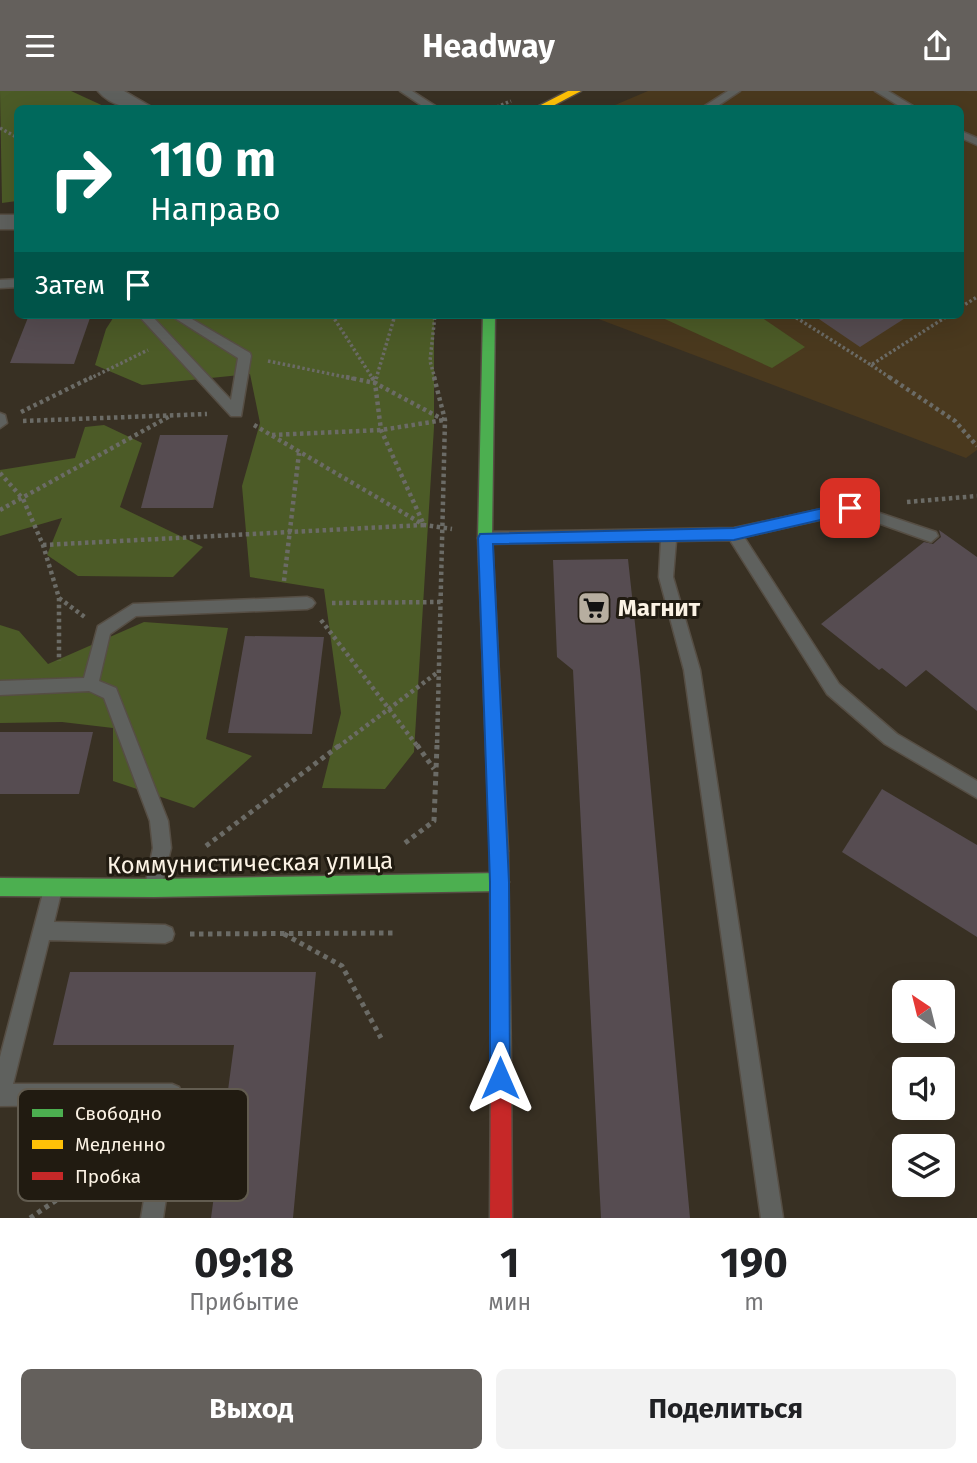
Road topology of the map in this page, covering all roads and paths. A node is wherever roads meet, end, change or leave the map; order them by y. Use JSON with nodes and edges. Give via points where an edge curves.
{"nodes":[{"id":1,"x":405,"y":91,"type":"edge"},
{"id":2,"x":576,"y":91,"type":"edge"},
{"id":3,"x":734,"y":91,"type":"edge"},
{"id":4,"x":880,"y":91,"type":"edge"},
{"id":5,"x":121,"y":93,"type":"edge"},
{"id":6,"x":139,"y":105,"type":"edge"},
{"id":7,"x":428,"y":105,"type":"edge"},
{"id":8,"x":546,"y":105,"type":"edge"},
{"id":9,"x":711,"y":105,"type":"edge"},
{"id":10,"x":906,"y":105,"type":"edge"},
{"id":11,"x":147,"y":319,"type":"edge"},
{"id":12,"x":183,"y":319,"type":"edge"},
{"id":13,"x":335,"y":319,"type":"edge"},
{"id":14,"x":394,"y":319,"type":"edge"},
{"id":15,"x":435,"y":319,"type":"edge"},
{"id":16,"x":489,"y":319,"type":"edge"},
{"id":17,"x":798,"y":319,"type":"edge"},
{"id":18,"x":943,"y":319,"type":"edge"},
{"id":19,"x":166,"y":341,"type":"junction"},
{"id":20,"x":245,"y":356,"type":"junction"},
{"id":21,"x":871,"y":365,"type":"junction"},
{"id":22,"x":375,"y":383,"type":"junction"},
{"id":23,"x":236,"y":413,"type":"junction"},
{"id":24,"x":170,"y":415,"type":"junction"},
{"id":25,"x":445,"y":420,"type":"junction"},
{"id":26,"x":0,"y":421,"type":"edge"},
{"id":27,"x":380,"y":430,"type":"junction"},
{"id":28,"x":270,"y":435,"type":"junction"},
{"id":29,"x":977,"y":446,"type":"edge"},
{"id":30,"x":299,"y":453,"type":"junction"},
{"id":31,"x":0,"y":473,"type":"edge"},
{"id":32,"x":977,"y":496,"type":"edge"},
{"id":33,"x":23,"y":499,"type":"junction"},
{"id":34,"x":901,"y":503,"type":"dead end"},
{"id":35,"x":0,"y":510,"type":"edge"},
{"id":36,"x":424,"y":525,"type":"junction"},
{"id":37,"x":442,"y":526,"type":"junction"},
{"id":38,"x":290,"y":531,"type":"junction"},
{"id":39,"x":669,"y":534,"type":"junction"},
{"id":40,"x":734,"y":534,"type":"junction"},
{"id":41,"x":931,"y":536,"type":"dead end"},
{"id":42,"x":485,"y":538,"type":"junction"},
{"id":43,"x":43,"y":545,"type":"junction"},
{"id":44,"x":59,"y":599,"type":"junction"},
{"id":45,"x":442,"y":602,"type":"junction"},
{"id":46,"x":282,"y":603,"type":"junction"},
{"id":47,"x":307,"y":603,"type":"junction"},
{"id":48,"x":103,"y":630,"type":"junction"},
{"id":49,"x":438,"y":672,"type":"junction"},
{"id":50,"x":90,"y":684,"type":"junction"},
{"id":51,"x":59,"y":686,"type":"junction"},
{"id":52,"x":0,"y":688,"type":"edge"},
{"id":53,"x":389,"y":706,"type":"junction"},
{"id":54,"x":435,"y":771,"type":"junction"},
{"id":55,"x":977,"y":790,"type":"edge"},
{"id":56,"x":206,"y":846,"type":"junction"},
{"id":57,"x":220,"y":846,"type":"dead end"},
{"id":58,"x":400,"y":847,"type":"dead end"},
{"id":59,"x":162,"y":848,"type":"junction"},
{"id":60,"x":499,"y":882,"type":"junction"},
{"id":61,"x":0,"y":887,"type":"edge"},
{"id":62,"x":53,"y":887,"type":"junction"},
{"id":63,"x":153,"y":888,"type":"junction"},
{"id":64,"x":44,"y":931,"type":"junction"},
{"id":65,"x":393,"y":933,"type":"dead end"},
{"id":66,"x":165,"y":934,"type":"joint"},
{"id":67,"x":283,"y":934,"type":"junction"},
{"id":68,"x":382,"y":1038,"type":"dead end"},
{"id":69,"x":0,"y":1095,"type":"edge"},
{"id":70,"x":18,"y":1095,"type":"edge"},
{"id":71,"x":55,"y":1201,"type":"edge"},
{"id":72,"x":30,"y":1218,"type":"edge"},
{"id":73,"x":501,"y":1218,"type":"edge"},
{"id":74,"x":772,"y":1218,"type":"edge"}],
"edges":[{"from":1,"to":7,"type":"lane"},
{"from":2,"to":8,"type":"street"},
{"from":3,"to":9,"type":"lane"},
{"from":4,"to":10,"type":"lane"},
{"from":5,"to":6,"type":"street"},
{"from":11,"to":19,"type":"lane"},
{"from":12,"to":20,"type":"lane"},
{"from":13,"to":22,"type":"path"},
{"from":14,"to":22,"type":"path"},
{"from":15,"to":25,"type":"path","via":[[430,361]]},
{"from":16,"to":42,"type":"street"},
{"from":17,"to":21,"type":"path"},
{"from":18,"to":21,"type":"path"},
{"from":19,"to":23,"type":"lane"},
{"from":19,"to":26,"type":"path"},
{"from":20,"to":22,"type":"path"},
{"from":20,"to":23,"type":"lane"},
{"from":21,"to":29,"type":"path","via":[[955,421]]},
{"from":22,"to":25,"type":"path"},
{"from":22,"to":27,"type":"path"},
{"from":23,"to":24,"type":"path"},
{"from":23,"to":28,"type":"path"},
{"from":24,"to":26,"type":"path"},
{"from":24,"to":33,"type":"path"},
{"from":25,"to":27,"type":"path"},
{"from":25,"to":37,"type":"path"},
{"from":27,"to":28,"type":"path"},
{"from":27,"to":36,"type":"path"},
{"from":28,"to":30,"type":"path"},
{"from":30,"to":36,"type":"path"},
{"from":30,"to":38,"type":"path"},
{"from":31,"to":33,"type":"path"},
{"from":32,"to":34,"type":"path"},
{"from":33,"to":35,"type":"path"},
{"from":33,"to":43,"type":"path"},
{"from":36,"to":37,"type":"path"},
{"from":36,"to":38,"type":"path"},
{"from":37,"to":42,"type":"path"},
{"from":37,"to":45,"type":"path"},
{"from":38,"to":43,"type":"path"},
{"from":38,"to":46,"type":"path"},
{"from":39,"to":40,"type":"lane"},
{"from":39,"to":42,"type":"lane"},
{"from":39,"to":74,"type":"lane","via":[[666,577],[692,670]]},
{"from":40,"to":41,"type":"lane","via":[[850,508]]},
{"from":40,"to":55,"type":"lane","via":[[833,689],[891,739]]},
{"from":42,"to":60,"type":"street"},
{"from":43,"to":44,"type":"path"},
{"from":44,"to":48,"type":"path"},
{"from":44,"to":51,"type":"path"},
{"from":45,"to":47,"type":"path"},
{"from":45,"to":49,"type":"path"},
{"from":46,"to":47,"type":"lane"},
{"from":46,"to":48,"type":"lane","via":[[132,610]]},
{"from":47,"to":53,"type":"path"},
{"from":48,"to":50,"type":"lane"},
{"from":49,"to":53,"type":"path"},
{"from":49,"to":54,"type":"path"},
{"from":50,"to":51,"type":"lane"},
{"from":50,"to":59,"type":"lane","via":[[110,694],[159,821]]},
{"from":51,"to":52,"type":"lane"},
{"from":53,"to":54,"type":"path"},
{"from":53,"to":56,"type":"path"},
{"from":54,"to":58,"type":"path","via":[[434,821]]},
{"from":56,"to":57,"type":"path"},
{"from":56,"to":59,"type":"path"},
{"from":59,"to":63,"type":"lane"},
{"from":60,"to":63,"type":"street","name":"Коммунистическая улица"},
{"from":60,"to":73,"type":"street"},
{"from":61,"to":62,"type":"street","name":"Коммунистическая улица"},
{"from":62,"to":63,"type":"street","name":"Коммунистическая улица"},
{"from":62,"to":64,"type":"lane"},
{"from":64,"to":66,"type":"lane"},
{"from":64,"to":69,"type":"lane"},
{"from":65,"to":67,"type":"path"},
{"from":66,"to":67,"type":"path"},
{"from":67,"to":68,"type":"path","via":[[342,966]]},
{"from":69,"to":70,"type":"lane"},
{"from":71,"to":72,"type":"path"}]}
